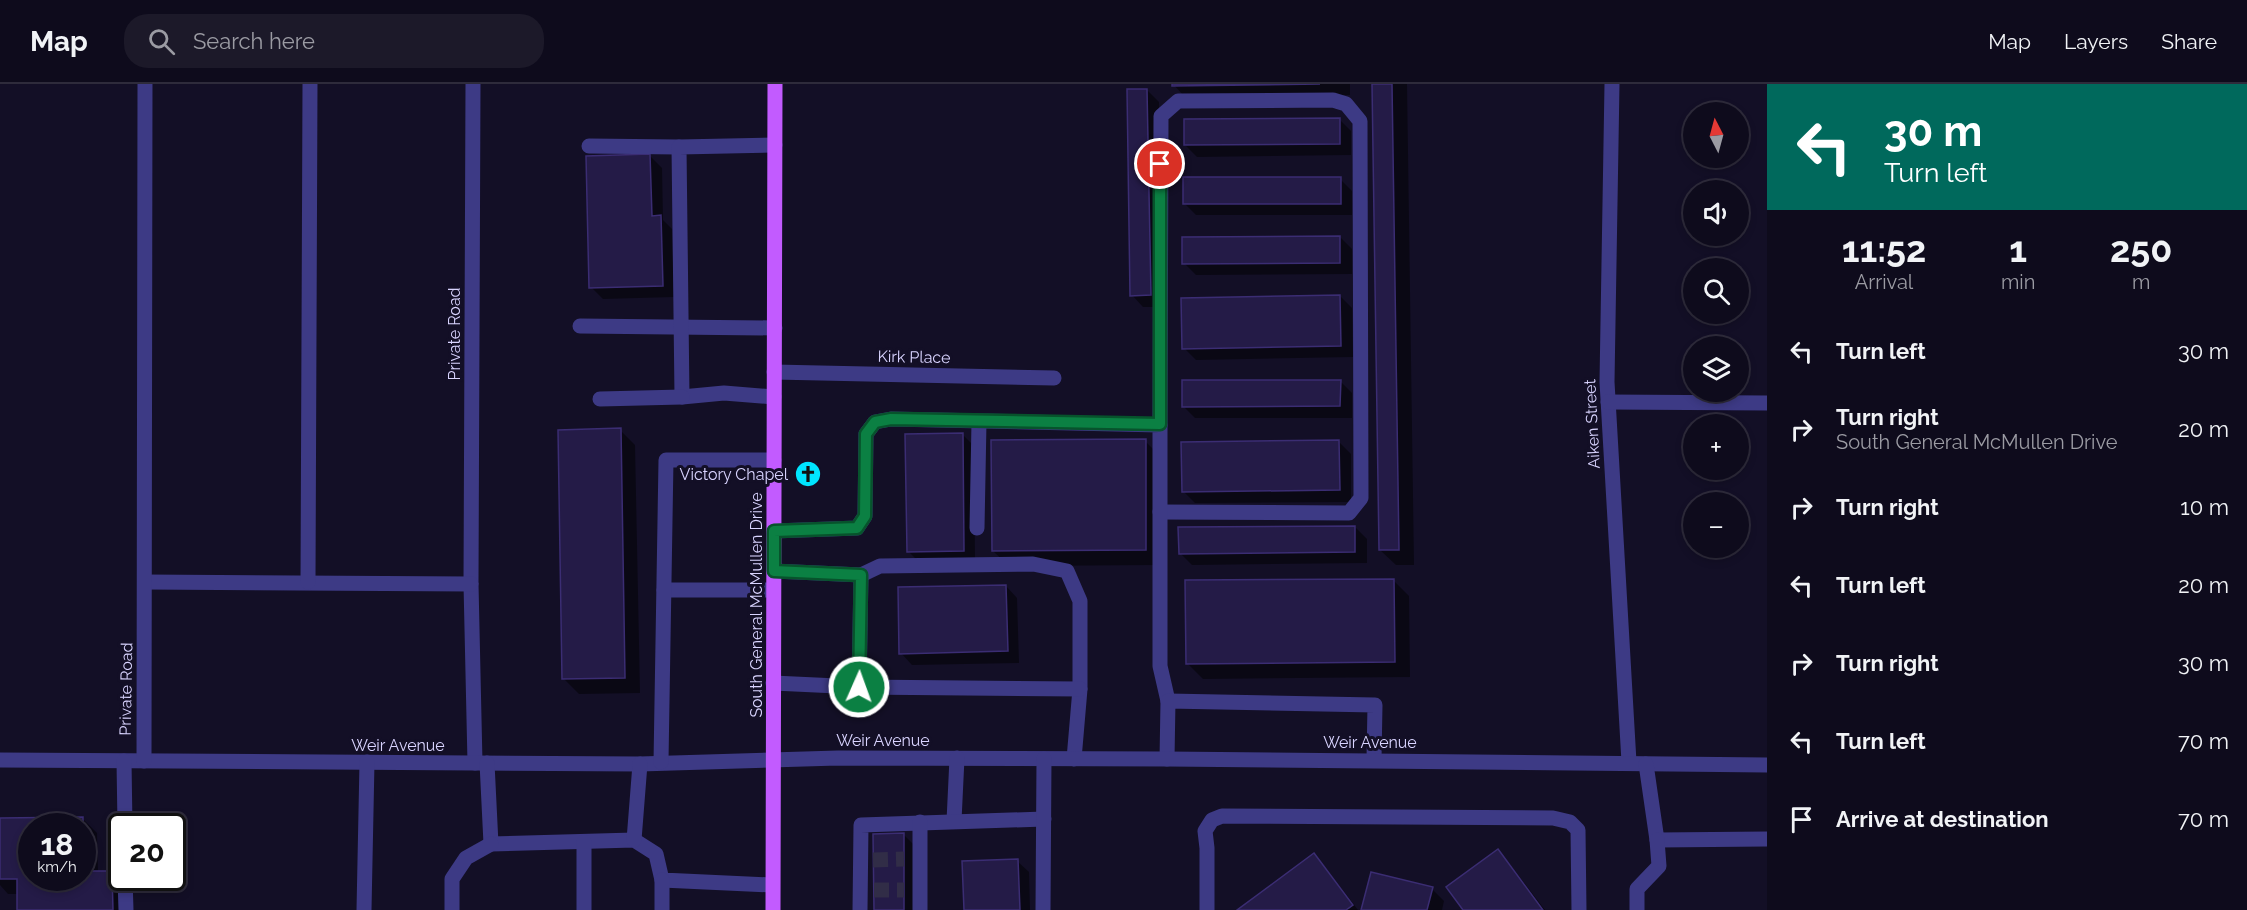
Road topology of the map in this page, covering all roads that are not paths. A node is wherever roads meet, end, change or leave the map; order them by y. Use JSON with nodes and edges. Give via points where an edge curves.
{"nodes":[{"id":1,"x":145,"y":84,"type":"edge"},
{"id":2,"x":310,"y":84,"type":"edge"},
{"id":3,"x":473,"y":84,"type":"edge"},
{"id":4,"x":775,"y":84,"type":"edge"},
{"id":5,"x":1612,"y":84,"type":"edge"},
{"id":6,"x":775,"y":145,"type":"junction"},
{"id":7,"x":589,"y":146,"type":"dead end"},
{"id":8,"x":679,"y":147,"type":"junction"},
{"id":9,"x":580,"y":326,"type":"dead end"},
{"id":10,"x":681,"y":326,"type":"junction"},
{"id":11,"x":775,"y":328,"type":"junction"},
{"id":12,"x":774,"y":372,"type":"junction"},
{"id":13,"x":1054,"y":378,"type":"dead end"},
{"id":14,"x":774,"y":397,"type":"junction"},
{"id":15,"x":682,"y":398,"type":"junction"},
{"id":16,"x":600,"y":399,"type":"dead end"},
{"id":17,"x":1608,"y":402,"type":"junction"},
{"id":18,"x":1767,"y":403,"type":"edge"},
{"id":19,"x":979,"y":422,"type":"junction"},
{"id":20,"x":1160,"y":424,"type":"junction"},
{"id":21,"x":774,"y":460,"type":"junction"},
{"id":22,"x":1160,"y":512,"type":"junction"},
{"id":23,"x":977,"y":528,"type":"dead end"},
{"id":24,"x":774,"y":531,"type":"junction"},
{"id":25,"x":774,"y":571,"type":"junction"},
{"id":26,"x":861,"y":575,"type":"junction"},
{"id":27,"x":145,"y":582,"type":"junction"},
{"id":28,"x":308,"y":582,"type":"junction"},
{"id":29,"x":471,"y":584,"type":"junction"},
{"id":30,"x":664,"y":590,"type":"junction"},
{"id":31,"x":773,"y":590,"type":"junction"},
{"id":32,"x":773,"y":683,"type":"junction"},
{"id":33,"x":859,"y":687,"type":"junction"},
{"id":34,"x":1080,"y":689,"type":"junction"},
{"id":35,"x":1168,"y":701,"type":"junction"},
{"id":36,"x":957,"y":758,"type":"junction"},
{"id":37,"x":774,"y":759,"type":"junction"},
{"id":38,"x":1044,"y":759,"type":"junction"},
{"id":39,"x":1074,"y":759,"type":"junction"},
{"id":40,"x":1167,"y":759,"type":"junction"},
{"id":41,"x":1374,"y":759,"type":"junction"},
{"id":42,"x":0,"y":760,"type":"edge"},
{"id":43,"x":124,"y":761,"type":"junction"},
{"id":44,"x":144,"y":761,"type":"junction"},
{"id":45,"x":366,"y":762,"type":"junction"},
{"id":46,"x":661,"y":762,"type":"junction"},
{"id":47,"x":1629,"y":762,"type":"junction"},
{"id":48,"x":481,"y":763,"type":"junction"},
{"id":49,"x":640,"y":764,"type":"junction"},
{"id":50,"x":1646,"y":764,"type":"junction"},
{"id":51,"x":1767,"y":765,"type":"edge"},
{"id":52,"x":124,"y":813,"type":"edge"},
{"id":53,"x":1044,"y":819,"type":"junction"},
{"id":54,"x":954,"y":821,"type":"junction"},
{"id":55,"x":920,"y":822,"type":"junction"},
{"id":56,"x":1767,"y":839,"type":"edge"},
{"id":57,"x":634,"y":840,"type":"junction"},
{"id":58,"x":1657,"y":840,"type":"junction"},
{"id":59,"x":584,"y":842,"type":"junction"},
{"id":60,"x":491,"y":844,"type":"junction"},
{"id":61,"x":904,"y":859,"type":"tunnel mouth"},
{"id":62,"x":920,"y":859,"type":"junction"},
{"id":63,"x":662,"y":880,"type":"junction"},
{"id":64,"x":772,"y":885,"type":"junction"},
{"id":65,"x":920,"y":889,"type":"junction"},
{"id":66,"x":904,"y":890,"type":"tunnel mouth"},
{"id":67,"x":125,"y":891,"type":"edge"},
{"id":68,"x":126,"y":910,"type":"edge"},
{"id":69,"x":364,"y":910,"type":"edge"},
{"id":70,"x":452,"y":910,"type":"edge"},
{"id":71,"x":584,"y":910,"type":"edge"},
{"id":72,"x":662,"y":910,"type":"edge"},
{"id":73,"x":772,"y":910,"type":"edge"},
{"id":74,"x":860,"y":910,"type":"edge"},
{"id":75,"x":920,"y":910,"type":"edge"},
{"id":76,"x":1043,"y":910,"type":"edge"},
{"id":77,"x":1207,"y":910,"type":"edge"},
{"id":78,"x":1579,"y":910,"type":"edge"},
{"id":79,"x":1636,"y":910,"type":"edge"}],
"edges":[{"from":1,"to":27,"type":"street","name":"Private Road"},
{"from":2,"to":28,"type":"street"},
{"from":3,"to":29,"type":"street","name":"Private Road"},
{"from":4,"to":6,"type":"main road","name":"South General McMullen Drive"},
{"from":5,"to":17,"type":"street","name":"Aiken Street"},
{"from":6,"to":8,"type":"street"},
{"from":6,"to":11,"type":"main road","name":"South General McMullen Drive"},
{"from":7,"to":8,"type":"street"},
{"from":8,"to":10,"type":"street"},
{"from":9,"to":10,"type":"street"},
{"from":10,"to":11,"type":"street"},
{"from":10,"to":15,"type":"street"},
{"from":11,"to":12,"type":"main road","name":"South General McMullen Drive"},
{"from":12,"to":13,"type":"street","name":"Kirk Place"},
{"from":12,"to":14,"type":"main road","name":"South General McMullen Drive"},
{"from":14,"to":15,"type":"street","via":[[723,393]]},
{"from":14,"to":21,"type":"main road","name":"South General McMullen Drive"},
{"from":15,"to":16,"type":"street"},
{"from":17,"to":18,"type":"street"},
{"from":17,"to":47,"type":"street","name":"Aiken Street"},
{"from":19,"to":20,"type":"street"},
{"from":19,"to":23,"type":"street"},
{"from":19,"to":24,"type":"street","via":[[875,422],[866,434],[865,516],[857,528]]},
{"from":20,"to":22,"type":"street"},
{"from":20,"to":22,"type":"street","via":[[1161,116],[1178,101],[1333,100],[1346,104],[1360,121],[1360,498],[1349,513]]},
{"from":21,"to":24,"type":"main road","name":"South General McMullen Drive"},
{"from":21,"to":30,"type":"street","via":[[666,460]]},
{"from":22,"to":35,"type":"street","via":[[1161,666]]},
{"from":24,"to":25,"type":"main road","name":"South General McMullen Drive"},
{"from":25,"to":26,"type":"street"},
{"from":25,"to":31,"type":"main road","name":"South General McMullen Drive"},
{"from":26,"to":33,"type":"street"},
{"from":26,"to":34,"type":"street","via":[[880,566],[1034,564],[1067,572],[1080,601]]},
{"from":27,"to":28,"type":"street"},
{"from":27,"to":44,"type":"street","name":"Private Road"},
{"from":28,"to":29,"type":"street"},
{"from":29,"to":48,"type":"street","name":"Private Road"},
{"from":30,"to":31,"type":"street"},
{"from":30,"to":46,"type":"street"},
{"from":31,"to":32,"type":"main road","name":"South General McMullen Drive"},
{"from":32,"to":33,"type":"street"},
{"from":32,"to":37,"type":"main road","name":"South General McMullen Drive"},
{"from":33,"to":34,"type":"street"},
{"from":34,"to":39,"type":"street"},
{"from":35,"to":40,"type":"street"},
{"from":35,"to":41,"type":"street","via":[[1375,705]]},
{"from":36,"to":37,"type":"street","name":"Weir Avenue"},
{"from":36,"to":38,"type":"street","name":"Weir Avenue"},
{"from":36,"to":54,"type":"street"},
{"from":37,"to":46,"type":"street","name":"Weir Avenue"},
{"from":37,"to":64,"type":"main road","name":"South General McMullen Drive"},
{"from":38,"to":39,"type":"street","name":"Weir Avenue"},
{"from":38,"to":53,"type":"street"},
{"from":39,"to":40,"type":"street","name":"Weir Avenue"},
{"from":40,"to":41,"type":"street","name":"Weir Avenue"},
{"from":41,"to":47,"type":"street","name":"Weir Avenue"},
{"from":42,"to":43,"type":"street","name":"Weir Avenue"},
{"from":43,"to":44,"type":"street","name":"Weir Avenue"},
{"from":43,"to":52,"type":"street"},
{"from":44,"to":45,"type":"street","name":"Weir Avenue"},
{"from":45,"to":48,"type":"street","name":"Weir Avenue"},
{"from":45,"to":69,"type":"street"},
{"from":46,"to":49,"type":"street","name":"Weir Avenue"},
{"from":47,"to":50,"type":"street","name":"Weir Avenue"},
{"from":48,"to":49,"type":"street","name":"Weir Avenue"},
{"from":48,"to":60,"type":"street","name":"Private Road"},
{"from":49,"to":57,"type":"street"},
{"from":50,"to":51,"type":"street","name":"Weir Avenue"},
{"from":50,"to":58,"type":"street"},
{"from":53,"to":54,"type":"street"},
{"from":53,"to":76,"type":"street"},
{"from":54,"to":55,"type":"street"},
{"from":55,"to":62,"type":"street"},
{"from":55,"to":74,"type":"street","via":[[861,825],[867,890]]},
{"from":56,"to":58,"type":"street"},
{"from":57,"to":59,"type":"street"},
{"from":57,"to":63,"type":"street","via":[[656,855]]},
{"from":58,"to":79,"type":"street","via":[[1659,866],[1637,889]]},
{"from":59,"to":60,"type":"street"},
{"from":59,"to":71,"type":"street"},
{"from":60,"to":70,"type":"street","via":[[466,858],[452,879]]},
{"from":61,"to":62,"type":"street"},
{"from":62,"to":65,"type":"street"},
{"from":63,"to":64,"type":"street"},
{"from":63,"to":72,"type":"street"},
{"from":64,"to":73,"type":"main road","name":"South General McMullen Drive"},
{"from":65,"to":66,"type":"street"},
{"from":65,"to":75,"type":"street"},
{"from":67,"to":68,"type":"street"},
{"from":77,"to":78,"type":"street","via":[[1205,831],[1212,820],[1222,816],[1553,818],[1570,822],[1578,830]]}]}
